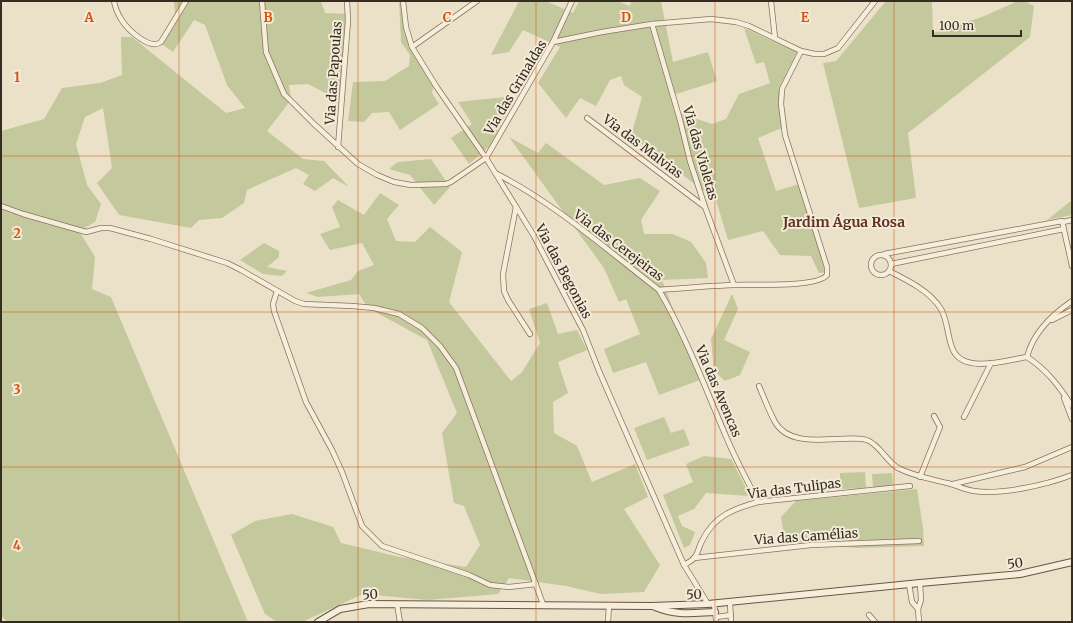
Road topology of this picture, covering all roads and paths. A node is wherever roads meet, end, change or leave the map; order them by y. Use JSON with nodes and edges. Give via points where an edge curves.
{"nodes":[{"id":1,"x":114,"y":1,"type":"edge"},
{"id":2,"x":186,"y":1,"type":"edge"},
{"id":3,"x":262,"y":1,"type":"edge"},
{"id":4,"x":347,"y":1,"type":"edge"},
{"id":5,"x":403,"y":1,"type":"edge"},
{"id":6,"x":477,"y":1,"type":"edge"},
{"id":7,"x":572,"y":1,"type":"edge"},
{"id":8,"x":771,"y":1,"type":"edge"},
{"id":9,"x":875,"y":1,"type":"edge"},
{"id":10,"x":652,"y":24,"type":"junction"},
{"id":11,"x":775,"y":38,"type":"junction"},
{"id":12,"x":553,"y":42,"type":"junction"},
{"id":13,"x":412,"y":47,"type":"junction"},
{"id":14,"x":801,"y":51,"type":"junction"},
{"id":15,"x":587,"y":118,"type":"dead end"},
{"id":16,"x":338,"y":147,"type":"junction"},
{"id":17,"x":486,"y":158,"type":"junction"},
{"id":18,"x":495,"y":174,"type":"junction"},
{"id":19,"x":1,"y":206,"type":"edge"},
{"id":20,"x":516,"y":207,"type":"junction"},
{"id":21,"x":705,"y":207,"type":"junction"},
{"id":22,"x":1072,"y":220,"type":"edge"},
{"id":23,"x":1063,"y":222,"type":"junction"},
{"id":24,"x":1064,"y":229,"type":"junction"},
{"id":25,"x":884,"y":254,"type":"junction"},
{"id":26,"x":892,"y":264,"type":"junction"},
{"id":27,"x":1072,"y":266,"type":"edge"},
{"id":28,"x":889,"y":271,"type":"junction"},
{"id":29,"x":734,"y":285,"type":"junction"},
{"id":30,"x":659,"y":290,"type":"junction"},
{"id":31,"x":277,"y":291,"type":"junction"},
{"id":32,"x":1072,"y":301,"type":"edge"},
{"id":33,"x":1072,"y":310,"type":"edge"},
{"id":34,"x":1048,"y":321,"type":"junction"},
{"id":35,"x":530,"y":334,"type":"dead end"},
{"id":36,"x":1027,"y":357,"type":"junction"},
{"id":37,"x":991,"y":363,"type":"junction"},
{"id":38,"x":759,"y":386,"type":"dead end"},
{"id":39,"x":1062,"y":390,"type":"junction"},
{"id":40,"x":1072,"y":406,"type":"edge"},
{"id":41,"x":934,"y":416,"type":"dead end"},
{"id":42,"x":964,"y":417,"type":"dead end"},
{"id":43,"x":1072,"y":419,"type":"edge"},
{"id":44,"x":1072,"y":447,"type":"edge"},
{"id":45,"x":1072,"y":475,"type":"edge"},
{"id":46,"x":920,"y":477,"type":"junction"},
{"id":47,"x":953,"y":484,"type":"junction"},
{"id":48,"x":910,"y":486,"type":"dead end"},
{"id":49,"x":758,"y":502,"type":"junction"},
{"id":50,"x":919,"y":541,"type":"dead end"},
{"id":51,"x":694,"y":558,"type":"junction"},
{"id":52,"x":1072,"y":562,"type":"edge"},
{"id":53,"x":684,"y":564,"type":"junction"},
{"id":54,"x":920,"y":583,"type":"junction"},
{"id":55,"x":536,"y":584,"type":"junction"},
{"id":56,"x":908,"y":584,"type":"junction"},
{"id":57,"x":730,"y":603,"type":"junction"},
{"id":58,"x":397,"y":604,"type":"junction"},
{"id":59,"x":543,"y":604,"type":"junction"},
{"id":60,"x":712,"y":604,"type":"junction"},
{"id":61,"x":609,"y":605,"type":"junction"},
{"id":62,"x":651,"y":606,"type":"junction"},
{"id":63,"x":918,"y":609,"type":"junction"},
{"id":64,"x":869,"y":614,"type":"dead end"},
{"id":65,"x":731,"y":615,"type":"junction"},
{"id":66,"x":716,"y":616,"type":"junction"},
{"id":67,"x":318,"y":622,"type":"edge"},
{"id":68,"x":400,"y":622,"type":"edge"},
{"id":69,"x":608,"y":622,"type":"edge"},
{"id":70,"x":731,"y":622,"type":"edge"},
{"id":71,"x":875,"y":622,"type":"edge"},
{"id":72,"x":919,"y":622,"type":"edge"}],
"edges":[{"from":1,"to":2,"type":"street","via":[[121,19],[137,36],[156,45],[161,42]]},
{"from":3,"to":16,"type":"street","via":[[266,52],[284,94]]},
{"from":4,"to":16,"type":"street","name":"Via das Papoulas","via":[[348,22]]},
{"from":5,"to":13,"type":"street","name":"Via das Begonias","via":[[406,27]]},
{"from":6,"to":13,"type":"street"},
{"from":7,"to":12,"type":"street"},
{"from":8,"to":11,"type":"street"},
{"from":9,"to":14,"type":"street","name":"Via das Grinaldas","via":[[838,48],[824,54]]},
{"from":10,"to":11,"type":"street","name":"Via das Grinaldas","via":[[699,19],[723,20],[749,26]]},
{"from":10,"to":12,"type":"street","name":"Via das Grinaldas"},
{"from":10,"to":21,"type":"street","name":"Via das Violetas"},
{"from":11,"to":14,"type":"street","name":"Via das Grinaldas"},
{"from":12,"to":17,"type":"street","name":"Via das Grinaldas"},
{"from":13,"to":17,"type":"street","name":"Via das Begonias"},
{"from":14,"to":29,"type":"street","name":"Via das Cerejeiras","via":[[782,89],[781,104],[785,135],[828,272],[826,277],[799,284]]},
{"from":15,"to":21,"type":"street","name":"Via das Malvias"},
{"from":16,"to":17,"type":"street","via":[[358,164],[377,175],[411,185],[446,184]]},
{"from":17,"to":18,"type":"street","name":"Via das Begonias"},
{"from":18,"to":20,"type":"street","name":"Via das Begonias"},
{"from":18,"to":30,"type":"street","name":"Via das Cerejeiras","via":[[513,183],[572,223]]},
{"from":19,"to":31,"type":"street","via":[[86,232],[110,228],[151,239],[226,263]]},
{"from":20,"to":35,"type":"street","via":[[503,285],[508,300]]},
{"from":20,"to":53,"type":"street","name":"Via das Begonias","via":[[583,330]]},
{"from":21,"to":29,"type":"street","name":"Via das Violetas"},
{"from":22,"to":23,"type":"street"},
{"from":23,"to":24,"type":"street"},
{"from":23,"to":25,"type":"street"},
{"from":24,"to":26,"type":"street"},
{"from":24,"to":27,"type":"street"},
{"from":25,"to":26,"type":"street"},
{"from":25,"to":28,"type":"street","via":[[874,257],[871,267],[878,275],[884,275]]},
{"from":26,"to":28,"type":"street"},
{"from":28,"to":37,"type":"street","via":[[908,281],[937,304],[945,317],[953,350],[958,357],[975,364]]},
{"from":29,"to":30,"type":"street","name":"Via das Cerejeiras"},
{"from":30,"to":49,"type":"street","name":"Via das Avencas"},
{"from":31,"to":55,"type":"street","via":[[304,304],[374,308],[399,314],[422,328],[440,346],[456,368]]},
{"from":31,"to":55,"type":"street","via":[[275,316],[306,402],[332,450],[362,526],[382,546],[469,575],[490,585],[509,587]]},
{"from":32,"to":34,"type":"street"},
{"from":33,"to":34,"type":"street"},
{"from":34,"to":36,"type":"street","via":[[1033,339]]},
{"from":36,"to":37,"type":"street"},
{"from":36,"to":39,"type":"street","via":[[1039,365]]},
{"from":37,"to":42,"type":"street"},
{"from":38,"to":46,"type":"street","via":[[776,424],[783,431],[804,440],[864,439],[874,444],[896,467]]},
{"from":39,"to":40,"type":"street"},
{"from":39,"to":43,"type":"street"},
{"from":41,"to":46,"type":"street","via":[[940,427]]},
{"from":44,"to":47,"type":"street","via":[[1025,467]]},
{"from":45,"to":47,"type":"street","via":[[1042,485],[1004,490],[974,491]]},
{"from":46,"to":47,"type":"street"},
{"from":48,"to":49,"type":"street","name":"Via das Tulipas"},
{"from":49,"to":51,"type":"street","name":"Via das Tulipas","via":[[728,512],[718,519],[709,528]]},
{"from":50,"to":51,"type":"street","name":"Via das Camélias","via":[[811,545]]},
{"from":51,"to":53,"type":"street"},
{"from":52,"to":54,"type":"main road","name":"50","via":[[1020,574]]},
{"from":53,"to":60,"type":"street"},
{"from":54,"to":56,"type":"main road","name":"50"},
{"from":54,"to":63,"type":"street","via":[[921,600]]},
{"from":55,"to":59,"type":"street"},
{"from":56,"to":57,"type":"main road","name":"50"},
{"from":56,"to":63,"type":"street","via":[[912,602]]},
{"from":57,"to":60,"type":"main road","name":"50"},
{"from":57,"to":65,"type":"street"},
{"from":58,"to":59,"type":"main road","name":"50"},
{"from":58,"to":67,"type":"main road","name":"50","via":[[369,604],[340,609]]},
{"from":58,"to":68,"type":"street"},
{"from":59,"to":61,"type":"main road","name":"50"},
{"from":60,"to":62,"type":"main road","name":"50"},
{"from":60,"to":66,"type":"street"},
{"from":61,"to":62,"type":"main road","name":"50"},
{"from":61,"to":69,"type":"street"},
{"from":62,"to":66,"type":"main road","via":[[668,612]]},
{"from":63,"to":72,"type":"street"},
{"from":64,"to":71,"type":"street"},
{"from":65,"to":66,"type":"street"},
{"from":65,"to":70,"type":"street"}]}
